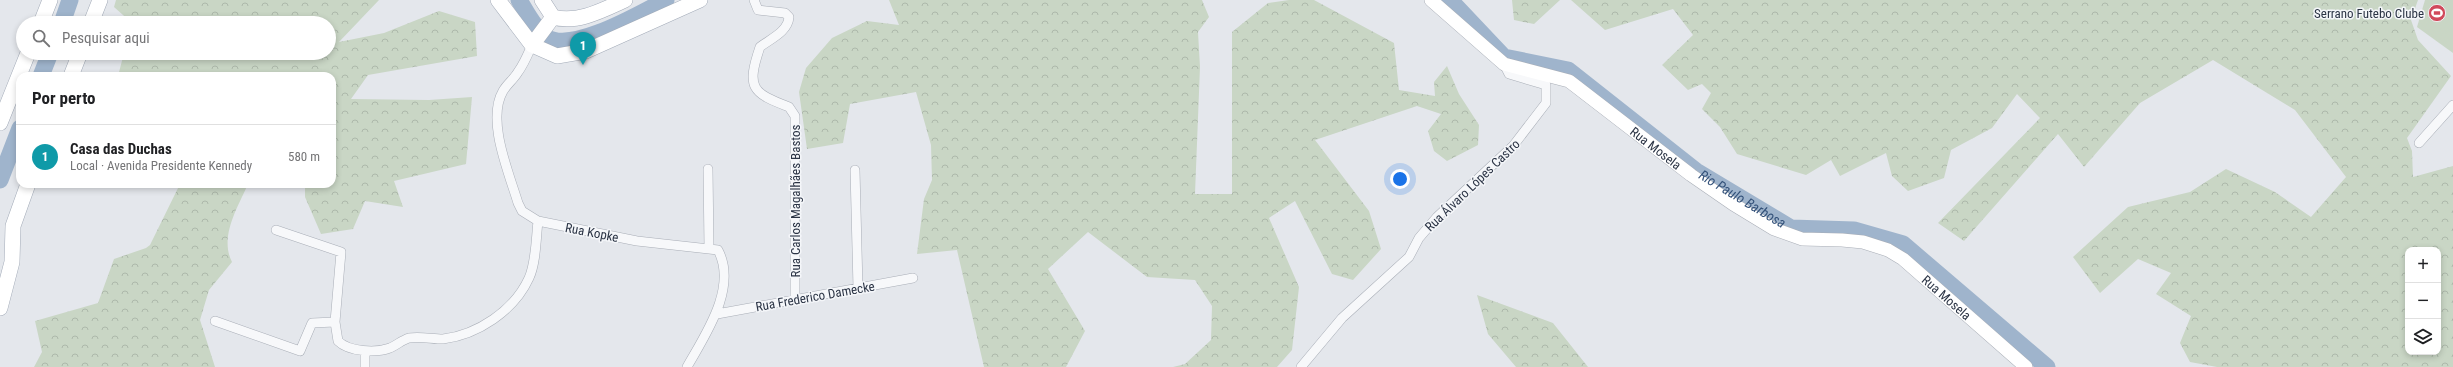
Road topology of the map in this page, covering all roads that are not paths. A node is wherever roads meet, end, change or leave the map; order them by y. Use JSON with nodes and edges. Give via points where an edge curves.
{"nodes":[{"id":1,"x":50,"y":0,"type":"edge"},
{"id":2,"x":100,"y":0,"type":"edge"},
{"id":3,"x":498,"y":0,"type":"edge"},
{"id":4,"x":542,"y":0,"type":"edge"},
{"id":5,"x":625,"y":0,"type":"edge"},
{"id":6,"x":700,"y":0,"type":"edge"},
{"id":7,"x":754,"y":0,"type":"edge"},
{"id":8,"x":1431,"y":0,"type":"edge"},
{"id":9,"x":44,"y":16,"type":"edge"},
{"id":10,"x":94,"y":16,"type":"edge"},
{"id":11,"x":553,"y":17,"type":"junction"},
{"id":12,"x":532,"y":45,"type":"junction"},
{"id":13,"x":25,"y":60,"type":"edge"},
{"id":14,"x":77,"y":60,"type":"edge"},
{"id":15,"x":1504,"y":64,"type":"junction"},
{"id":16,"x":20,"y":72,"type":"edge"},
{"id":17,"x":73,"y":72,"type":"edge"},
{"id":18,"x":16,"y":83,"type":"edge"},
{"id":19,"x":2453,"y":105,"type":"edge"},
{"id":20,"x":0,"y":123,"type":"edge"},
{"id":21,"x":2419,"y":143,"type":"dead end"},
{"id":22,"x":708,"y":170,"type":"dead end"},
{"id":23,"x":855,"y":170,"type":"dead end"},
{"id":24,"x":27,"y":188,"type":"edge"},
{"id":25,"x":538,"y":222,"type":"junction"},
{"id":26,"x":276,"y":230,"type":"dead end"},
{"id":27,"x":709,"y":248,"type":"junction"},
{"id":28,"x":913,"y":278,"type":"dead end"},
{"id":29,"x":858,"y":288,"type":"junction"},
{"id":30,"x":795,"y":298,"type":"junction"},
{"id":31,"x":0,"y":308,"type":"edge"},
{"id":32,"x":717,"y":314,"type":"junction"},
{"id":33,"x":215,"y":321,"type":"dead end"},
{"id":34,"x":335,"y":322,"type":"junction"},
{"id":35,"x":365,"y":351,"type":"junction"},
{"id":36,"x":365,"y":367,"type":"edge"},
{"id":37,"x":687,"y":367,"type":"edge"},
{"id":38,"x":1301,"y":367,"type":"edge"},
{"id":39,"x":2026,"y":367,"type":"edge"}],
"edges":[{"from":1,"to":9,"type":"main road"},
{"from":2,"to":10,"type":"main road"},
{"from":3,"to":12,"type":"main road"},
{"from":4,"to":11,"type":"main road"},
{"from":5,"to":11,"type":"main road","via":[[578,18],[564,20]]},
{"from":6,"to":12,"type":"main road","via":[[586,51],[557,56]]},
{"from":7,"to":30,"type":"street","name":"Rua Carlos Magalhães Bastos","via":[[758,10],[785,14],[789,17],[787,24],[776,36],[760,47],[754,87],[762,96],[789,107],[795,116]]},
{"from":8,"to":15,"type":"street","name":"Rua Mosela"},
{"from":11,"to":12,"type":"main road"},
{"from":12,"to":25,"type":"street","name":"Rua Kopke","via":[[519,72],[503,90],[497,103],[496,115],[498,132],[518,203],[522,211]]},
{"from":13,"to":16,"type":"main road"},
{"from":14,"to":17,"type":"main road"},
{"from":15,"to":38,"type":"street","name":"Rua Álvaro Lópes Castro","via":[[1509,74],[1546,85],[1546,103],[1540,114],[1513,146],[1432,222],[1419,238],[1409,257],[1342,318]]},
{"from":15,"to":39,"type":"street","name":"Rua Mosela","via":[[1569,81],[1691,174],[1774,229],[1802,239],[1863,242],[1888,250],[1903,259]]},
{"from":18,"to":20,"type":"main road"},
{"from":19,"to":21,"type":"street"},
{"from":22,"to":27,"type":"street"},
{"from":23,"to":29,"type":"street"},
{"from":24,"to":31,"type":"main road","via":[[13,226],[12,262]]},
{"from":25,"to":27,"type":"street","name":"Rua Kopke","via":[[637,241]]},
{"from":25,"to":35,"type":"street","via":[[529,278],[508,307],[498,316],[474,330],[459,335],[442,339],[409,338],[385,350]]},
{"from":26,"to":34,"type":"street","via":[[341,252]]},
{"from":27,"to":32,"type":"street","via":[[718,250],[724,270],[723,291]]},
{"from":28,"to":29,"type":"street","name":"Rua Frederico Damecke"},
{"from":29,"to":30,"type":"street","name":"Rua Frederico Damecke"},
{"from":30,"to":32,"type":"street","name":"Rua Frederico Damecke"},
{"from":32,"to":37,"type":"street"},
{"from":33,"to":34,"type":"street","via":[[300,351],[312,324]]},
{"from":34,"to":35,"type":"street","via":[[340,343]]},
{"from":35,"to":36,"type":"street"}]}
